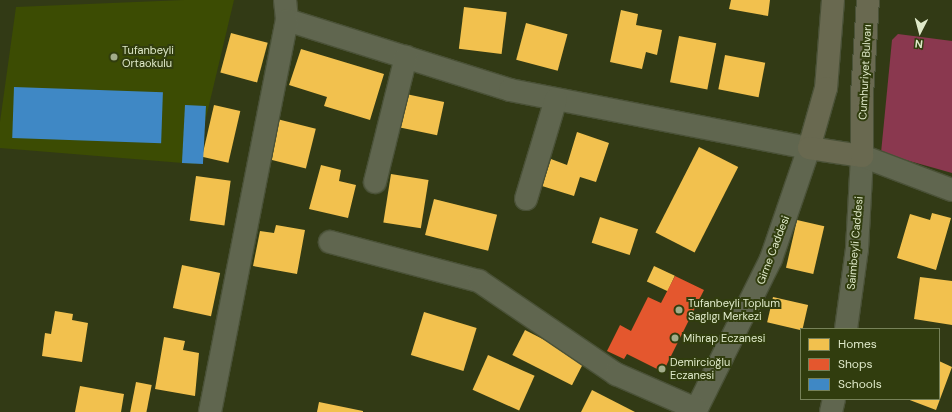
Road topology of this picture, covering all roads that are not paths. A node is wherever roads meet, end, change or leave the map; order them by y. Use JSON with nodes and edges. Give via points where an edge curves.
{"nodes":[{"id":1,"x":833,"y":0,"type":"edge"},
{"id":2,"x":868,"y":0,"type":"edge"},
{"id":3,"x":286,"y":10,"type":"edge"},
{"id":4,"x":406,"y":57,"type":"junction"},
{"id":5,"x":556,"y":99,"type":"junction"},
{"id":6,"x":809,"y":148,"type":"junction"},
{"id":7,"x":862,"y":156,"type":"junction"},
{"id":8,"x":375,"y":182,"type":"dead end"},
{"id":9,"x":952,"y":190,"type":"edge"},
{"id":10,"x":526,"y":199,"type":"dead end"},
{"id":11,"x":330,"y":242,"type":"dead end"},
{"id":12,"x":846,"y":328,"type":"edge"},
{"id":13,"x":834,"y":400,"type":"edge"},
{"id":14,"x":696,"y":410,"type":"edge"},
{"id":15,"x":210,"y":412,"type":"edge"},
{"id":16,"x":830,"y":412,"type":"edge"}],
"edges":[{"from":1,"to":6,"type":"main road","via":[[826,88]]},
{"from":2,"to":7,"type":"main road","name":"Cumhuriyet Bulvarı","via":[[862,94]]},
{"from":3,"to":4,"type":"street"},
{"from":3,"to":15,"type":"street"},
{"from":4,"to":5,"type":"street","via":[[510,90]]},
{"from":4,"to":8,"type":"street"},
{"from":5,"to":6,"type":"street"},
{"from":5,"to":10,"type":"street"},
{"from":6,"to":7,"type":"main road"},
{"from":6,"to":14,"type":"street","name":"Girne Caddesi","via":[[771,259]]},
{"from":7,"to":9,"type":"street"},
{"from":7,"to":12,"type":"street","name":"Saimbeyli Caddesi","via":[[857,249]]},
{"from":11,"to":14,"type":"street","via":[[479,281],[616,374]]},
{"from":13,"to":16,"type":"street"}]}
